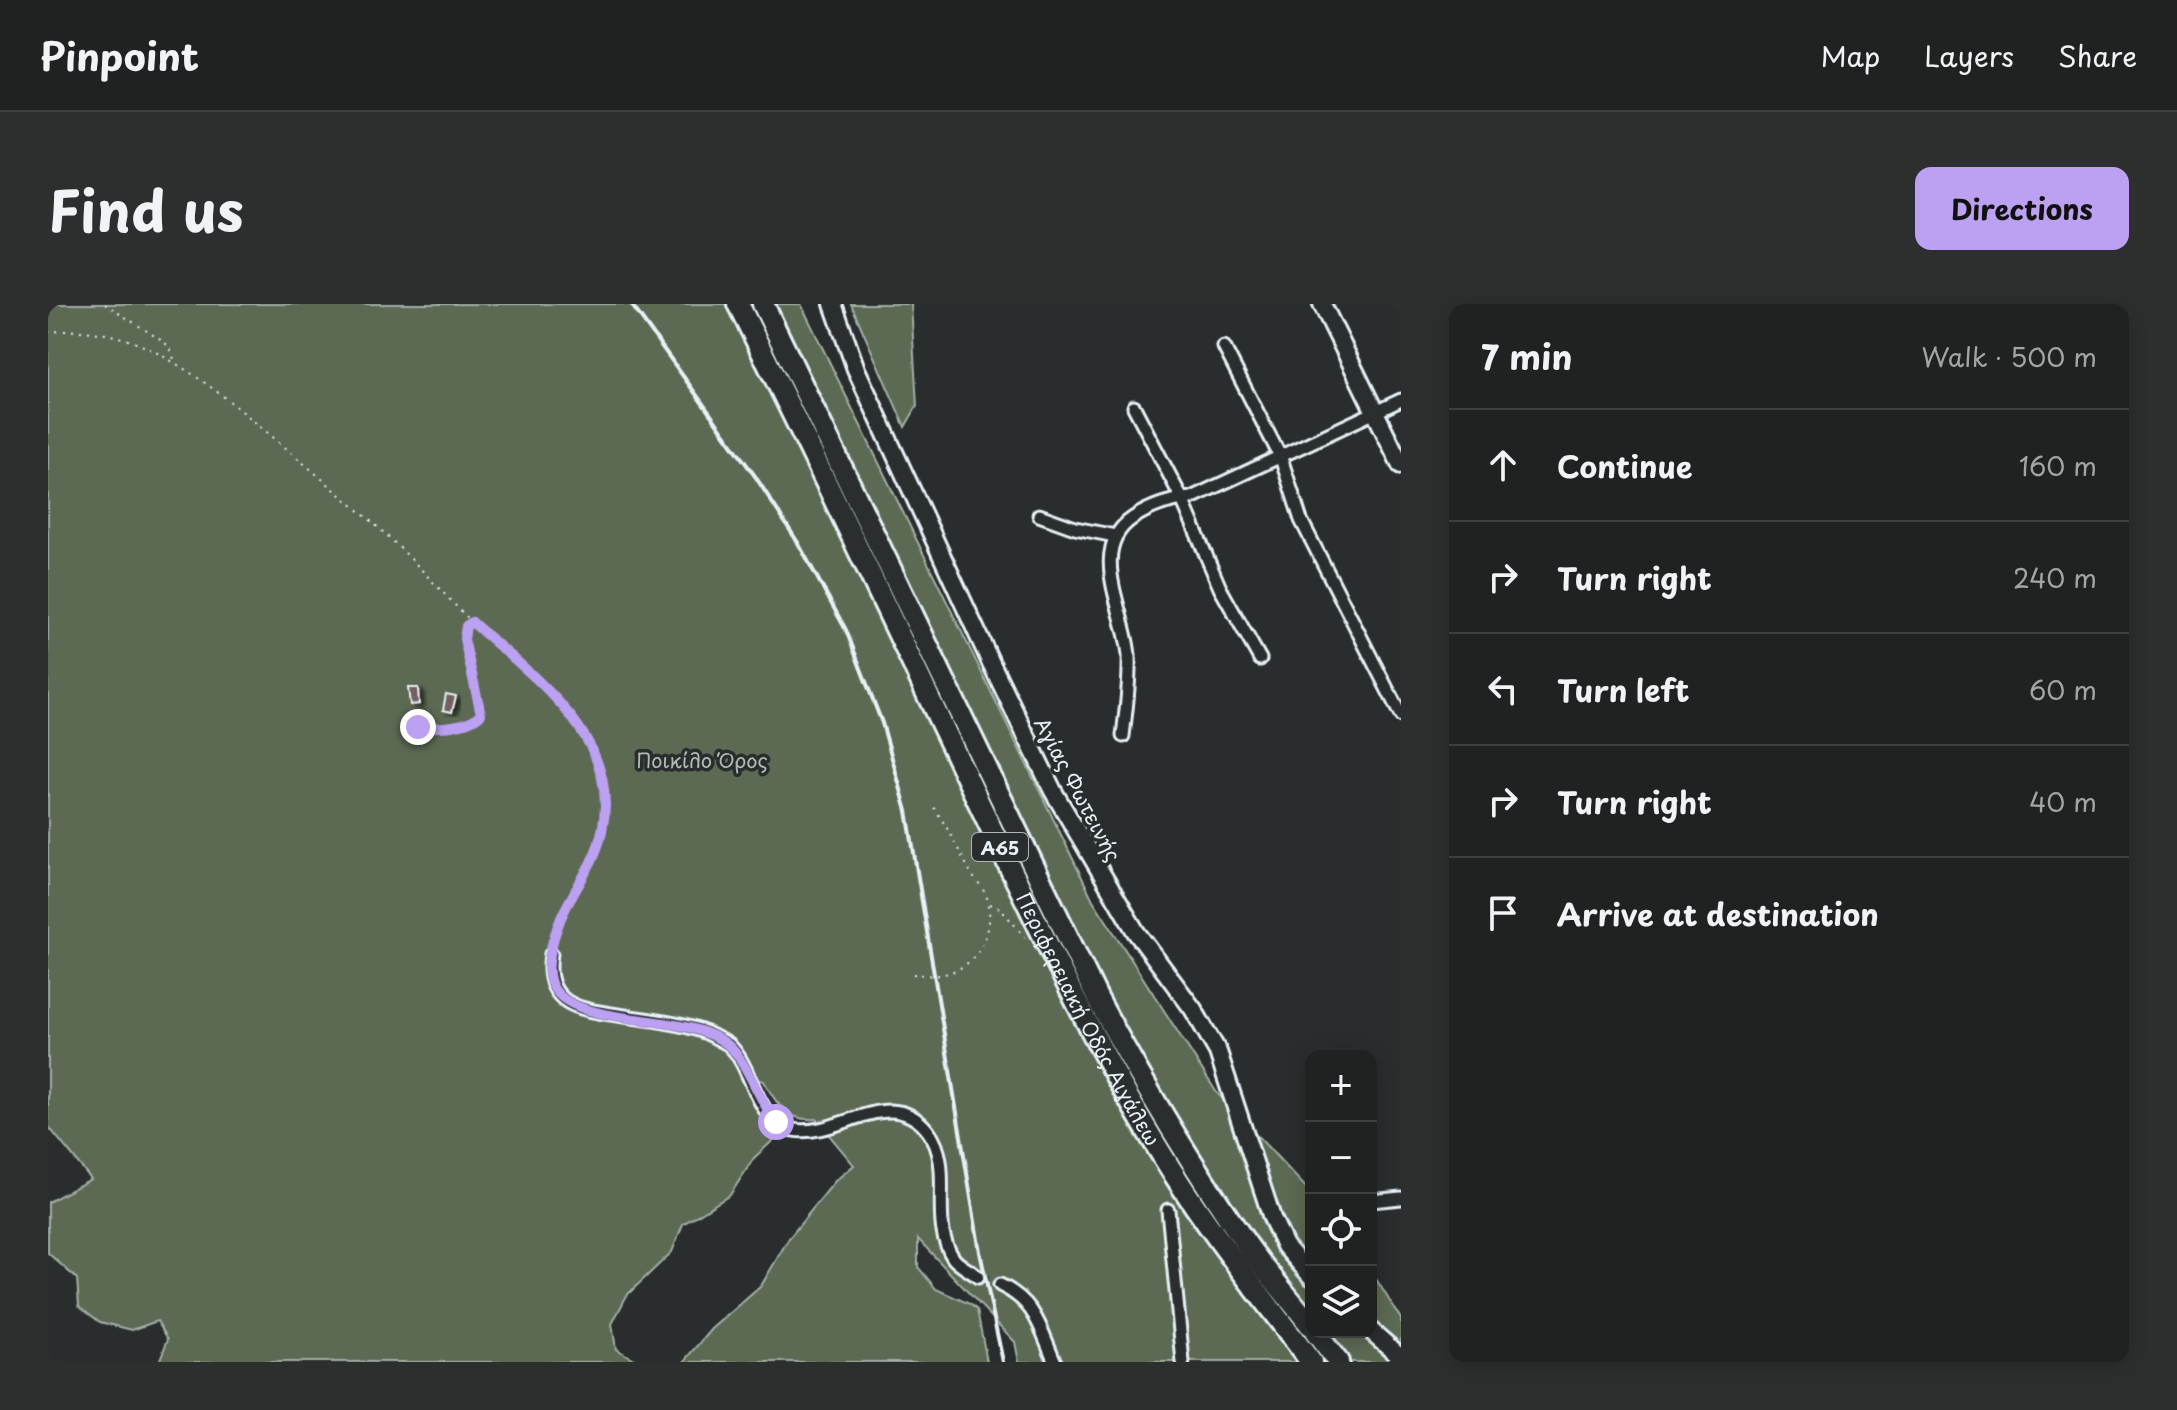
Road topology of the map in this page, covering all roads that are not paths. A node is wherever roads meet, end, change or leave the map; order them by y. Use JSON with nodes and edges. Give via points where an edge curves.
{"nodes":[{"id":1,"x":738,"y":304,"type":"edge"},
{"id":2,"x":763,"y":304,"type":"edge"},
{"id":3,"x":833,"y":304,"type":"edge"},
{"id":4,"x":1322,"y":304,"type":"edge"},
{"id":5,"x":1224,"y":347,"type":"dead end"},
{"id":6,"x":1401,"y":400,"type":"edge"},
{"id":7,"x":1134,"y":407,"type":"dead end"},
{"id":8,"x":1375,"y":412,"type":"junction"},
{"id":9,"x":1281,"y":458,"type":"junction"},
{"id":10,"x":1401,"y":465,"type":"edge"},
{"id":11,"x":1182,"y":499,"type":"junction"},
{"id":12,"x":1039,"y":515,"type":"dead end"},
{"id":13,"x":1115,"y":536,"type":"junction"},
{"id":14,"x":1260,"y":659,"type":"dead end"},
{"id":15,"x":1401,"y":716,"type":"edge"},
{"id":16,"x":1123,"y":736,"type":"dead end"},
{"id":17,"x":551,"y":954,"type":"road end"},
{"id":18,"x":1401,"y":1198,"type":"edge"},
{"id":19,"x":1377,"y":1200,"type":"edge"},
{"id":20,"x":1168,"y":1210,"type":"dead end"},
{"id":21,"x":1305,"y":1269,"type":"edge"},
{"id":22,"x":978,"y":1277,"type":"tunnel mouth"},
{"id":23,"x":1000,"y":1285,"type":"tunnel mouth"},
{"id":24,"x":1305,"y":1318,"type":"edge"},
{"id":25,"x":1377,"y":1336,"type":"edge"},
{"id":26,"x":1320,"y":1338,"type":"edge"},
{"id":27,"x":1401,"y":1357,"type":"edge"},
{"id":28,"x":1055,"y":1362,"type":"edge"},
{"id":29,"x":1183,"y":1362,"type":"edge"},
{"id":30,"x":1311,"y":1362,"type":"edge"},
{"id":31,"x":1338,"y":1362,"type":"edge"}],
"edges":[{"from":1,"to":30,"type":"highway","name":"Περιφερειακή Οδός Αιγάλεω","number":"Α65","via":[[1110,1065],[1172,1171]]},
{"from":2,"to":24,"type":"highway","name":"Περιφερειακή Οδός Αιγάλεω","number":"Α65","via":[[1113,1027],[1210,1192]]},
{"from":3,"to":21,"type":"street","name":"Αγίας Φωτεινής","via":[[856,369],[1053,791],[1136,932],[1218,1052],[1272,1218],[1285,1246]]},
{"from":4,"to":8,"type":"street"},
{"from":5,"to":9,"type":"street"},
{"from":6,"to":8,"type":"street"},
{"from":7,"to":11,"type":"street"},
{"from":8,"to":9,"type":"street"},
{"from":8,"to":10,"type":"street"},
{"from":9,"to":11,"type":"street"},
{"from":9,"to":15,"type":"street","via":[[1301,520]]},
{"from":11,"to":13,"type":"street","via":[[1146,509]]},
{"from":11,"to":14,"type":"street","via":[[1220,588]]},
{"from":12,"to":13,"type":"street"},
{"from":13,"to":16,"type":"street","via":[[1111,572],[1129,656]]},
{"from":17,"to":22,"type":"street","via":[[551,982],[571,1005],[709,1034],[729,1045],[768,1113],[789,1129],[818,1131],[892,1110],[910,1114],[929,1133],[941,1161],[943,1238],[955,1261]]},
{"from":18,"to":19,"type":"street"},
{"from":20,"to":29,"type":"street"},
{"from":23,"to":28,"type":"street","via":[[1030,1305]]},
{"from":25,"to":27,"type":"street"},
{"from":26,"to":31,"type":"highway"}]}
